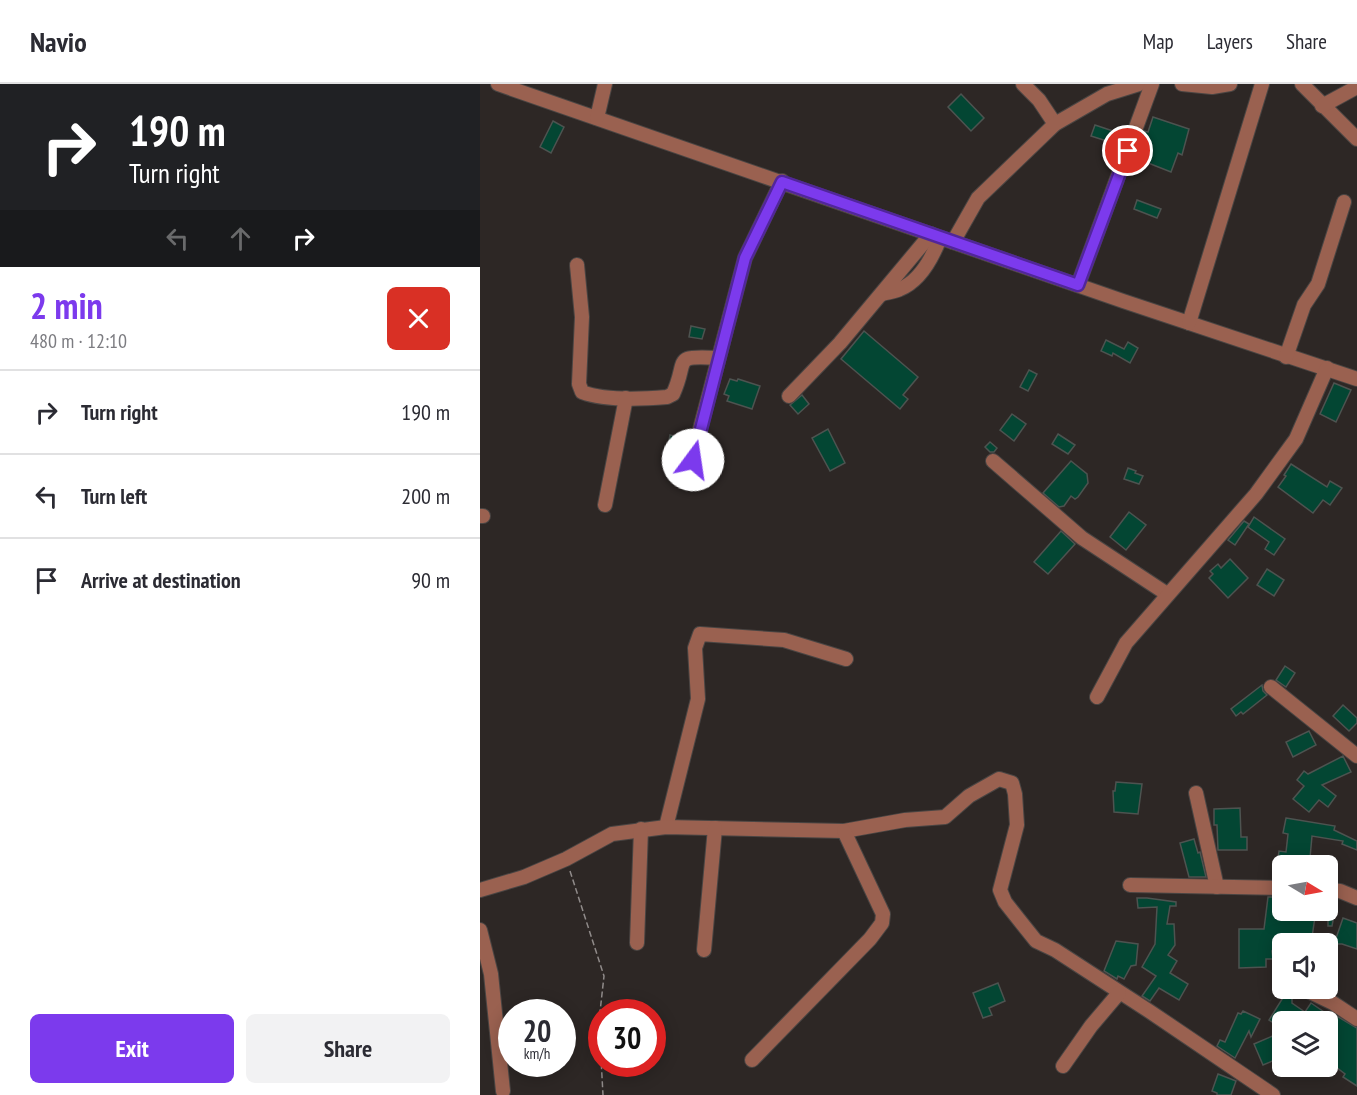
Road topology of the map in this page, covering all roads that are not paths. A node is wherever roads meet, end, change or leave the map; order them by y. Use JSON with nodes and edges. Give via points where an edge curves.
{"nodes":[{"id":1,"x":498,"y":84,"type":"edge"},
{"id":2,"x":605,"y":84,"type":"edge"},
{"id":3,"x":1023,"y":84,"type":"edge"},
{"id":4,"x":1139,"y":84,"type":"edge"},
{"id":5,"x":1152,"y":84,"type":"edge"},
{"id":6,"x":1182,"y":84,"type":"edge"},
{"id":7,"x":1230,"y":84,"type":"edge"},
{"id":8,"x":1262,"y":84,"type":"edge"},
{"id":9,"x":1302,"y":84,"type":"edge"},
{"id":10,"x":1357,"y":87,"type":"edge"},
{"id":11,"x":1322,"y":106,"type":"junction"},
{"id":12,"x":597,"y":118,"type":"junction"},
{"id":13,"x":1055,"y":124,"type":"junction"},
{"id":14,"x":1357,"y":139,"type":"edge"},
{"id":15,"x":782,"y":182,"type":"junction"},
{"id":16,"x":1344,"y":202,"type":"dead end"},
{"id":17,"x":941,"y":238,"type":"junction"},
{"id":18,"x":577,"y":265,"type":"dead end"},
{"id":19,"x":1078,"y":285,"type":"junction"},
{"id":20,"x":1189,"y":324,"type":"junction"},
{"id":21,"x":1287,"y":357,"type":"junction"},
{"id":22,"x":718,"y":358,"type":"junction"},
{"id":23,"x":1327,"y":368,"type":"junction"},
{"id":24,"x":1357,"y":379,"type":"edge"},
{"id":25,"x":789,"y":396,"type":"dead end"},
{"id":26,"x":626,"y":398,"type":"junction"},
{"id":27,"x":693,"y":460,"type":"dead end"},
{"id":28,"x":993,"y":461,"type":"dead end"},
{"id":29,"x":605,"y":505,"type":"dead end"},
{"id":30,"x":1167,"y":594,"type":"junction"},
{"id":31,"x":846,"y":659,"type":"dead end"},
{"id":32,"x":1271,"y":687,"type":"dead end"},
{"id":33,"x":1097,"y":697,"type":"dead end"},
{"id":34,"x":1357,"y":756,"type":"edge"},
{"id":35,"x":1196,"y":793,"type":"dead end"},
{"id":36,"x":666,"y":827,"type":"junction"},
{"id":37,"x":716,"y":828,"type":"junction"},
{"id":38,"x":641,"y":830,"type":"junction"},
{"id":39,"x":844,"y":831,"type":"junction"},
{"id":40,"x":1131,"y":885,"type":"dead end"},
{"id":41,"x":1217,"y":887,"type":"junction"},
{"id":42,"x":1272,"y":888,"type":"edge"},
{"id":43,"x":480,"y":890,"type":"edge"},
{"id":44,"x":1338,"y":891,"type":"edge"},
{"id":45,"x":1357,"y":898,"type":"edge"},
{"id":46,"x":480,"y":930,"type":"edge"},
{"id":47,"x":637,"y":943,"type":"dead end"},
{"id":48,"x":704,"y":950,"type":"dead end"},
{"id":49,"x":1119,"y":993,"type":"junction"},
{"id":50,"x":1325,"y":999,"type":"edge"},
{"id":51,"x":1357,"y":1019,"type":"edge"},
{"id":52,"x":752,"y":1060,"type":"dead end"},
{"id":53,"x":1063,"y":1066,"type":"dead end"},
{"id":54,"x":503,"y":1091,"type":"dead end"},
{"id":55,"x":1273,"y":1095,"type":"edge"}],
"edges":[{"from":1,"to":12,"type":"street"},
{"from":2,"to":12,"type":"street"},
{"from":3,"to":13,"type":"street"},
{"from":4,"to":13,"type":"street","via":[[1107,94]]},
{"from":5,"to":19,"type":"street"},
{"from":6,"to":7,"type":"street"},
{"from":8,"to":20,"type":"street"},
{"from":9,"to":11,"type":"street"},
{"from":10,"to":11,"type":"street"},
{"from":11,"to":14,"type":"street"},
{"from":12,"to":15,"type":"street"},
{"from":13,"to":17,"type":"street"},
{"from":15,"to":17,"type":"street"},
{"from":15,"to":22,"type":"street","via":[[745,258]]},
{"from":16,"to":21,"type":"street","via":[[1318,284],[1304,305]]},
{"from":17,"to":19,"type":"street"},
{"from":17,"to":25,"type":"street","via":[[916,278],[902,289],[882,294]]},
{"from":18,"to":26,"type":"street","via":[[582,317],[579,384],[582,392],[590,395]]},
{"from":19,"to":20,"type":"street"},
{"from":20,"to":21,"type":"street"},
{"from":21,"to":23,"type":"street"},
{"from":22,"to":26,"type":"street","via":[[685,359],[673,394],[667,398]]},
{"from":22,"to":27,"type":"street"},
{"from":23,"to":24,"type":"street"},
{"from":23,"to":30,"type":"street","via":[[1296,439],[1256,494]]},
{"from":26,"to":29,"type":"street"},
{"from":28,"to":30,"type":"street","via":[[1082,538]]},
{"from":30,"to":33,"type":"street","via":[[1126,643]]},
{"from":31,"to":36,"type":"street","via":[[784,640],[700,634],[695,648],[698,699]]},
{"from":32,"to":34,"type":"street"},
{"from":35,"to":41,"type":"street"},
{"from":36,"to":37,"type":"street"},
{"from":36,"to":38,"type":"street"},
{"from":37,"to":39,"type":"street"},
{"from":37,"to":48,"type":"street"},
{"from":38,"to":43,"type":"street","via":[[612,834],[524,877]]},
{"from":38,"to":47,"type":"street"},
{"from":39,"to":49,"type":"street","via":[[945,817],[989,784],[999,779],[1012,783],[1017,825],[1000,884],[1005,902],[1036,941]]},
{"from":39,"to":52,"type":"street","via":[[883,914],[882,923]]},
{"from":40,"to":41,"type":"street"},
{"from":41,"to":42,"type":"street"},
{"from":44,"to":45,"type":"street"},
{"from":46,"to":54,"type":"street","via":[[491,974]]},
{"from":49,"to":53,"type":"street"},
{"from":49,"to":55,"type":"street"},
{"from":50,"to":51,"type":"street"}]}
